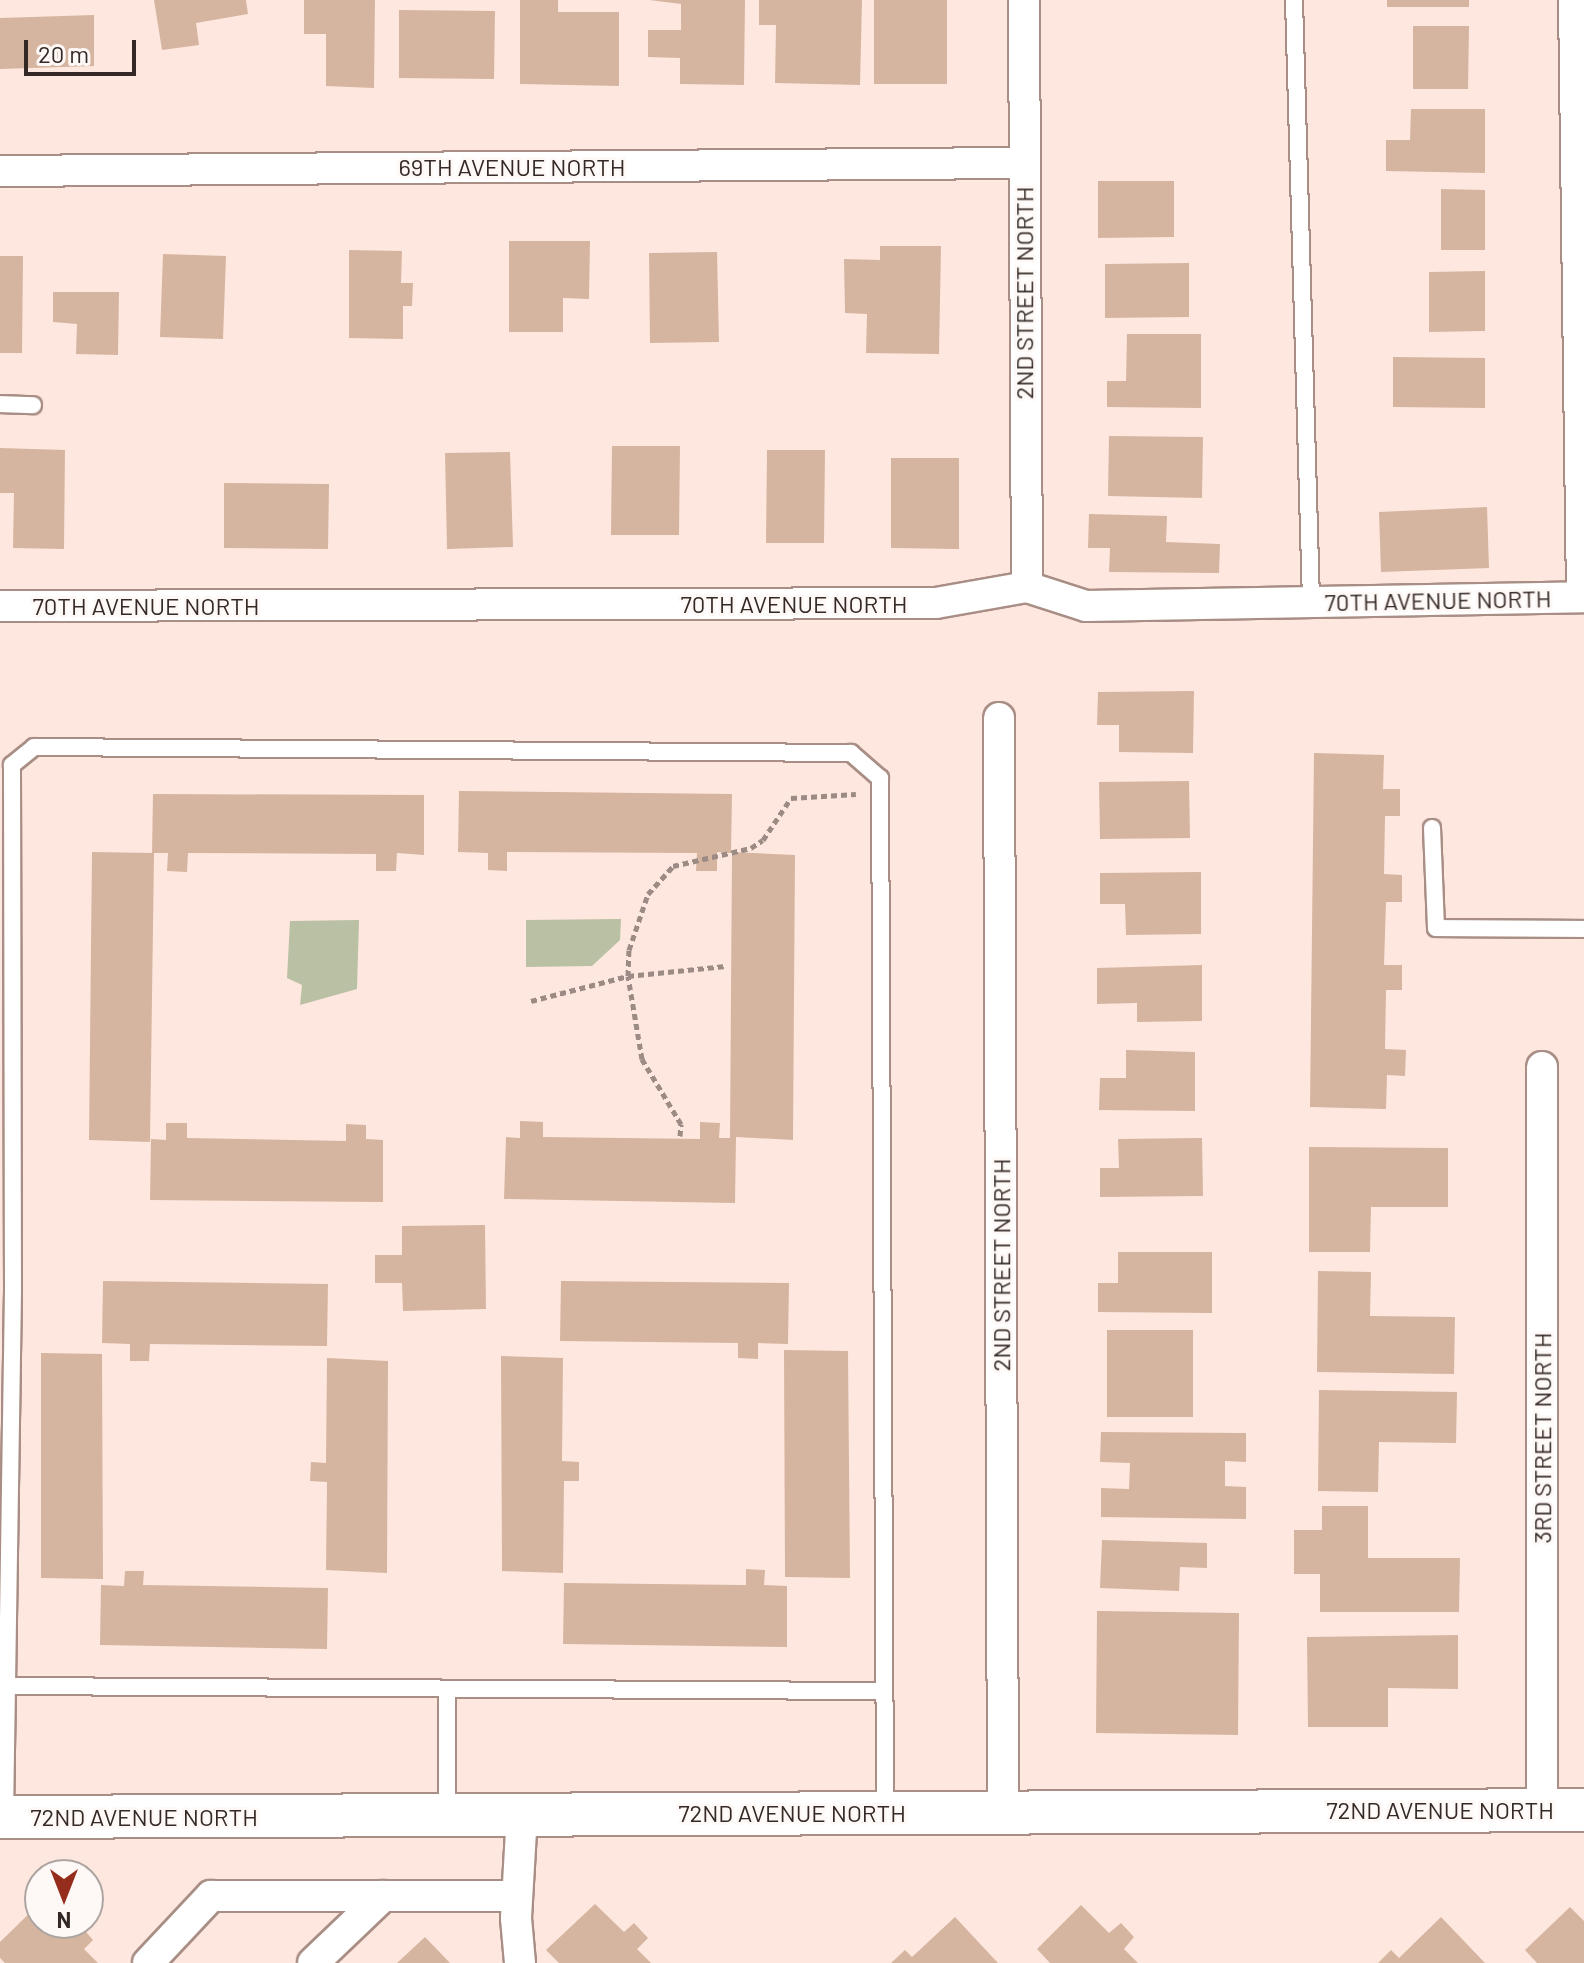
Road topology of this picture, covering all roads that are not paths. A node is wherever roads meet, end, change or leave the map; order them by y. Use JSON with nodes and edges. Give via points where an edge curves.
{"nodes":[{"id":1,"x":1024,"y":0,"type":"edge"},
{"id":2,"x":1294,"y":0,"type":"edge"},
{"id":3,"x":1574,"y":0,"type":"edge"},
{"id":4,"x":1023,"y":163,"type":"junction"},
{"id":5,"x":0,"y":171,"type":"edge"},
{"id":6,"x":0,"y":404,"type":"edge"},
{"id":7,"x":33,"y":405,"type":"dead end"},
{"id":8,"x":1027,"y":587,"type":"junction"},
{"id":9,"x":1583,"y":597,"type":"edge"},
{"id":10,"x":1311,"y":602,"type":"junction"},
{"id":11,"x":0,"y":606,"type":"edge"},
{"id":12,"x":999,"y":718,"type":"dead end"},
{"id":13,"x":1432,"y":828,"type":"dead end"},
{"id":14,"x":1584,"y":929,"type":"edge"},
{"id":15,"x":1542,"y":1067,"type":"dead end"},
{"id":16,"x":5,"y":1686,"type":"junction"},
{"id":17,"x":447,"y":1689,"type":"junction"},
{"id":18,"x":884,"y":1691,"type":"junction"},
{"id":19,"x":1542,"y":1810,"type":"junction"},
{"id":20,"x":1584,"y":1810,"type":"edge"},
{"id":21,"x":1003,"y":1812,"type":"junction"},
{"id":22,"x":885,"y":1813,"type":"junction"},
{"id":23,"x":447,"y":1815,"type":"junction"},
{"id":24,"x":522,"y":1815,"type":"junction"},
{"id":25,"x":3,"y":1817,"type":"edge"},
{"id":26,"x":383,"y":1896,"type":"junction"},
{"id":27,"x":517,"y":1896,"type":"junction"},
{"id":28,"x":148,"y":1963,"type":"edge"},
{"id":29,"x":313,"y":1963,"type":"edge"},
{"id":30,"x":520,"y":1963,"type":"edge"}],
"edges":[{"from":1,"to":4,"type":"street","name":"2ND STREET NORTH"},
{"from":2,"to":10,"type":"lane"},
{"from":3,"to":9,"type":"street"},
{"from":4,"to":5,"type":"street","name":"69TH AVENUE NORTH"},
{"from":4,"to":8,"type":"street","name":"2ND STREET NORTH"},
{"from":6,"to":7,"type":"lane"},
{"from":8,"to":10,"type":"street","name":"70TH AVENUE NORTH","via":[[1086,606]]},
{"from":8,"to":11,"type":"street","name":"70TH AVENUE NORTH","via":[[936,603]]},
{"from":9,"to":10,"type":"street","name":"70TH AVENUE NORTH"},
{"from":12,"to":21,"type":"street","name":"2ND STREET NORTH"},
{"from":13,"to":14,"type":"lane","via":[[1436,928]]},
{"from":15,"to":19,"type":"street","name":"3RD STREET NORTH"},
{"from":16,"to":17,"type":"lane"},
{"from":16,"to":18,"type":"lane","via":[[13,1291],[12,765],[34,747],[851,753],[880,778]]},
{"from":16,"to":25,"type":"lane"},
{"from":17,"to":18,"type":"lane"},
{"from":17,"to":23,"type":"lane"},
{"from":18,"to":22,"type":"lane"},
{"from":19,"to":20,"type":"street","name":"72ND AVENUE NORTH"},
{"from":19,"to":21,"type":"street","name":"72ND AVENUE NORTH"},
{"from":21,"to":22,"type":"street","name":"72ND AVENUE NORTH"},
{"from":22,"to":24,"type":"street","name":"72ND AVENUE NORTH"},
{"from":23,"to":24,"type":"street","name":"72ND AVENUE NORTH"},
{"from":23,"to":25,"type":"street","name":"72ND AVENUE NORTH"},
{"from":24,"to":27,"type":"street"},
{"from":26,"to":27,"type":"street"},
{"from":26,"to":28,"type":"street","via":[[211,1896]]},
{"from":26,"to":29,"type":"street"},
{"from":27,"to":30,"type":"street"}]}
